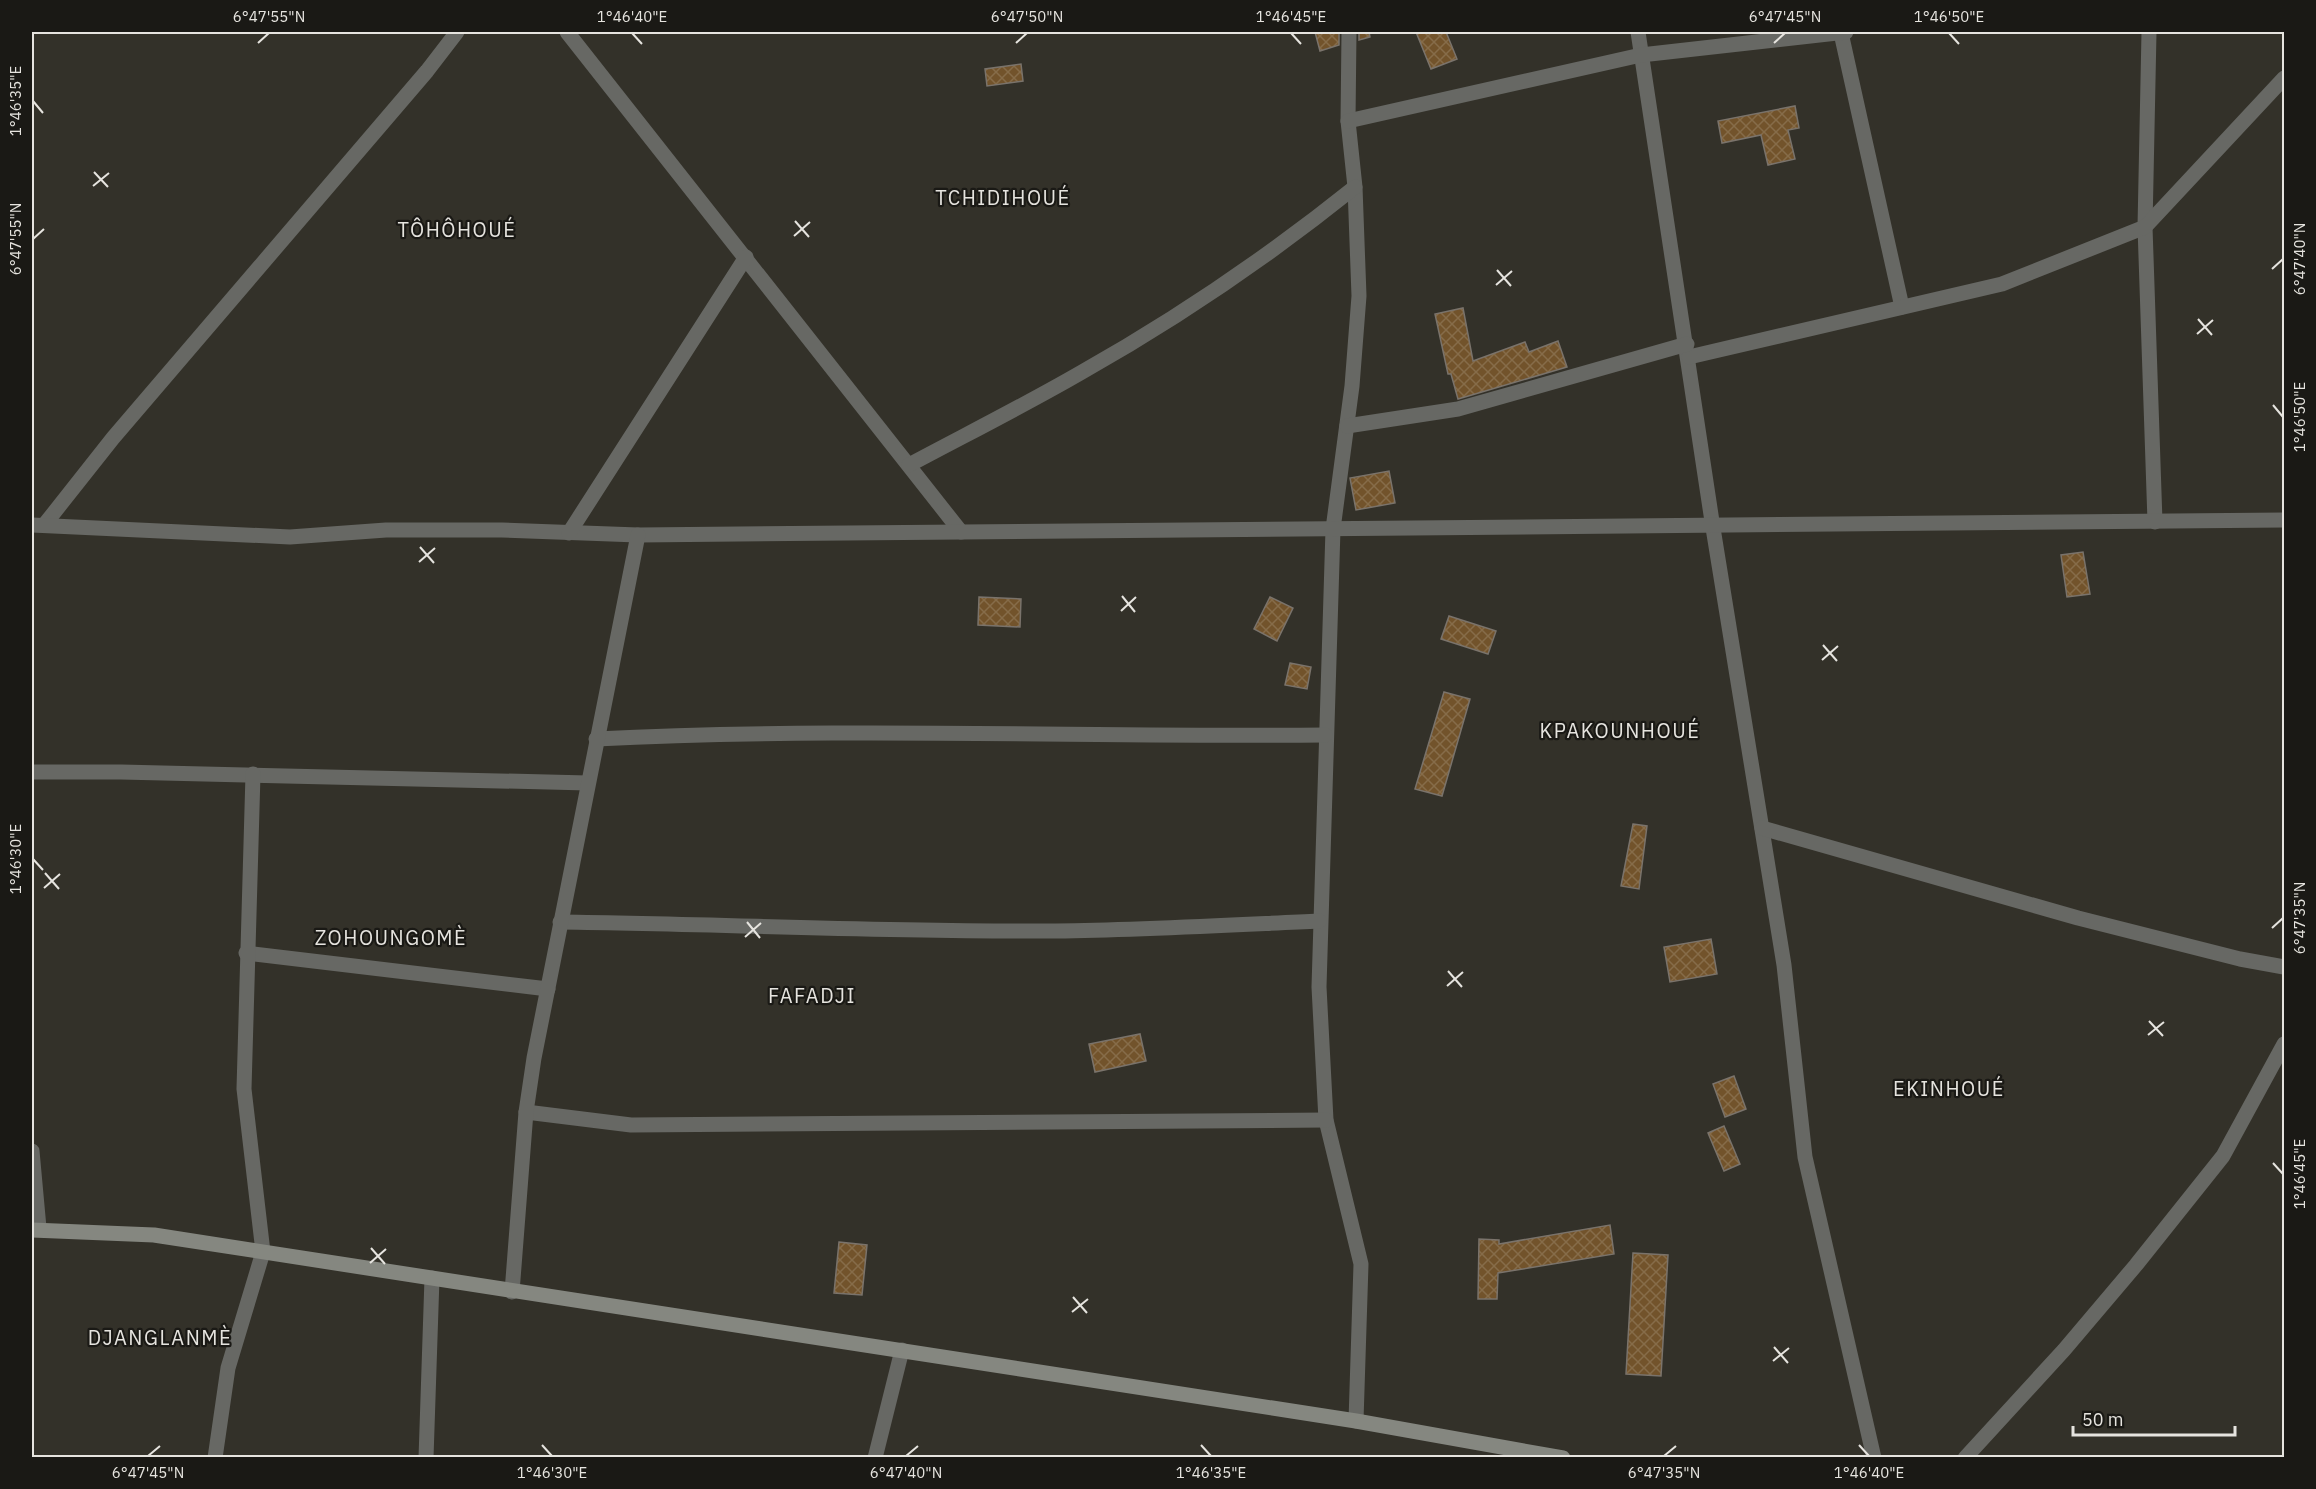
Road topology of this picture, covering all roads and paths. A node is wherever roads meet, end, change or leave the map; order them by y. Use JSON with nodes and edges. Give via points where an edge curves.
{"nodes":[{"id":1,"x":457,"y":32,"type":"edge"},
{"id":2,"x":567,"y":32,"type":"edge"},
{"id":3,"x":1349,"y":32,"type":"edge"},
{"id":4,"x":1638,"y":32,"type":"edge"},
{"id":5,"x":1843,"y":32,"type":"edge"},
{"id":6,"x":2149,"y":32,"type":"edge"},
{"id":7,"x":1641,"y":55,"type":"junction"},
{"id":8,"x":2284,"y":78,"type":"edge"},
{"id":9,"x":1348,"y":121,"type":"junction"},
{"id":10,"x":1355,"y":188,"type":"junction"},
{"id":11,"x":2145,"y":228,"type":"junction"},
{"id":12,"x":746,"y":257,"type":"junction"},
{"id":13,"x":1902,"y":307,"type":"junction"},
{"id":14,"x":1688,"y":350,"type":"junction"},
{"id":15,"x":1347,"y":426,"type":"junction"},
{"id":16,"x":909,"y":465,"type":"junction"},
{"id":17,"x":2284,"y":520,"type":"edge"},
{"id":18,"x":2155,"y":522,"type":"junction"},
{"id":19,"x":38,"y":525,"type":"edge"},
{"id":20,"x":1713,"y":528,"type":"junction"},
{"id":21,"x":1333,"y":529,"type":"junction"},
{"id":22,"x":569,"y":532,"type":"junction"},
{"id":23,"x":961,"y":532,"type":"junction"},
{"id":24,"x":638,"y":535,"type":"junction"},
{"id":25,"x":1325,"y":735,"type":"junction"},
{"id":26,"x":596,"y":739,"type":"junction"},
{"id":27,"x":32,"y":772,"type":"edge"},
{"id":28,"x":253,"y":774,"type":"junction"},
{"id":29,"x":588,"y":783,"type":"junction"},
{"id":30,"x":1762,"y":828,"type":"junction"},
{"id":31,"x":1319,"y":921,"type":"junction"},
{"id":32,"x":560,"y":922,"type":"junction"},
{"id":33,"x":246,"y":953,"type":"junction"},
{"id":34,"x":2284,"y":967,"type":"edge"},
{"id":35,"x":548,"y":989,"type":"junction"},
{"id":36,"x":2284,"y":1044,"type":"edge"},
{"id":37,"x":526,"y":1112,"type":"junction"},
{"id":38,"x":1326,"y":1120,"type":"junction"},
{"id":39,"x":32,"y":1151,"type":"edge"},
{"id":40,"x":35,"y":1229,"type":"edge"},
{"id":41,"x":263,"y":1252,"type":"junction"},
{"id":42,"x":432,"y":1278,"type":"junction"},
{"id":43,"x":512,"y":1292,"type":"junction"},
{"id":44,"x":902,"y":1350,"type":"junction"},
{"id":45,"x":1356,"y":1421,"type":"junction"},
{"id":46,"x":215,"y":1458,"type":"edge"},
{"id":47,"x":426,"y":1458,"type":"edge"},
{"id":48,"x":875,"y":1458,"type":"edge"},
{"id":49,"x":1563,"y":1458,"type":"edge"},
{"id":50,"x":1874,"y":1458,"type":"edge"},
{"id":51,"x":1965,"y":1458,"type":"edge"}],
"edges":[{"from":1,"to":19,"type":"street","via":[[225,310]]},
{"from":2,"to":12,"type":"street"},
{"from":3,"to":9,"type":"street"},
{"from":4,"to":7,"type":"street"},
{"from":5,"to":7,"type":"street"},
{"from":5,"to":13,"type":"street"},
{"from":6,"to":11,"type":"street"},
{"from":7,"to":9,"type":"street"},
{"from":7,"to":14,"type":"street"},
{"from":8,"to":11,"type":"street"},
{"from":9,"to":10,"type":"street"},
{"from":10,"to":15,"type":"street","via":[[1359,296]]},
{"from":10,"to":16,"type":"street","via":[[1291,238],[1170,319],[1083,372]]},
{"from":11,"to":13,"type":"street","via":[[2002,284]]},
{"from":11,"to":18,"type":"street"},
{"from":12,"to":16,"type":"street"},
{"from":12,"to":22,"type":"street"},
{"from":13,"to":14,"type":"street"},
{"from":14,"to":15,"type":"street","via":[[1458,410]]},
{"from":14,"to":20,"type":"street"},
{"from":15,"to":21,"type":"street"},
{"from":16,"to":23,"type":"street"},
{"from":17,"to":18,"type":"street"},
{"from":18,"to":20,"type":"street"},
{"from":19,"to":22,"type":"street","via":[[291,537],[386,530]]},
{"from":20,"to":21,"type":"street"},
{"from":20,"to":30,"type":"street"},
{"from":21,"to":23,"type":"street"},
{"from":21,"to":25,"type":"street"},
{"from":22,"to":24,"type":"street"},
{"from":23,"to":24,"type":"street"},
{"from":24,"to":26,"type":"street"},
{"from":25,"to":26,"type":"street","via":[[902,731]]},
{"from":25,"to":31,"type":"street"},
{"from":26,"to":29,"type":"street"},
{"from":27,"to":28,"type":"street"},
{"from":28,"to":29,"type":"street"},
{"from":28,"to":33,"type":"street"},
{"from":29,"to":32,"type":"street"},
{"from":30,"to":34,"type":"street","via":[[2078,918]]},
{"from":30,"to":50,"type":"street","via":[[1784,965],[1805,1157]]},
{"from":31,"to":32,"type":"street","via":[[1056,931]]},
{"from":31,"to":38,"type":"street"},
{"from":32,"to":35,"type":"street"},
{"from":33,"to":35,"type":"street"},
{"from":33,"to":41,"type":"street","via":[[244,1089]]},
{"from":35,"to":37,"type":"street"},
{"from":36,"to":51,"type":"street","via":[[2223,1156],[2085,1325]]},
{"from":37,"to":38,"type":"street","via":[[631,1125]]},
{"from":37,"to":43,"type":"street"},
{"from":38,"to":45,"type":"street","via":[[1361,1264]]},
{"from":39,"to":40,"type":"street"},
{"from":40,"to":41,"type":"main road","via":[[154,1235]]},
{"from":41,"to":42,"type":"main road"},
{"from":41,"to":46,"type":"street","via":[[228,1368]]},
{"from":42,"to":43,"type":"main road"},
{"from":42,"to":47,"type":"street"},
{"from":43,"to":44,"type":"main road"},
{"from":44,"to":45,"type":"main road"},
{"from":44,"to":48,"type":"street"},
{"from":45,"to":49,"type":"main road"}]}
